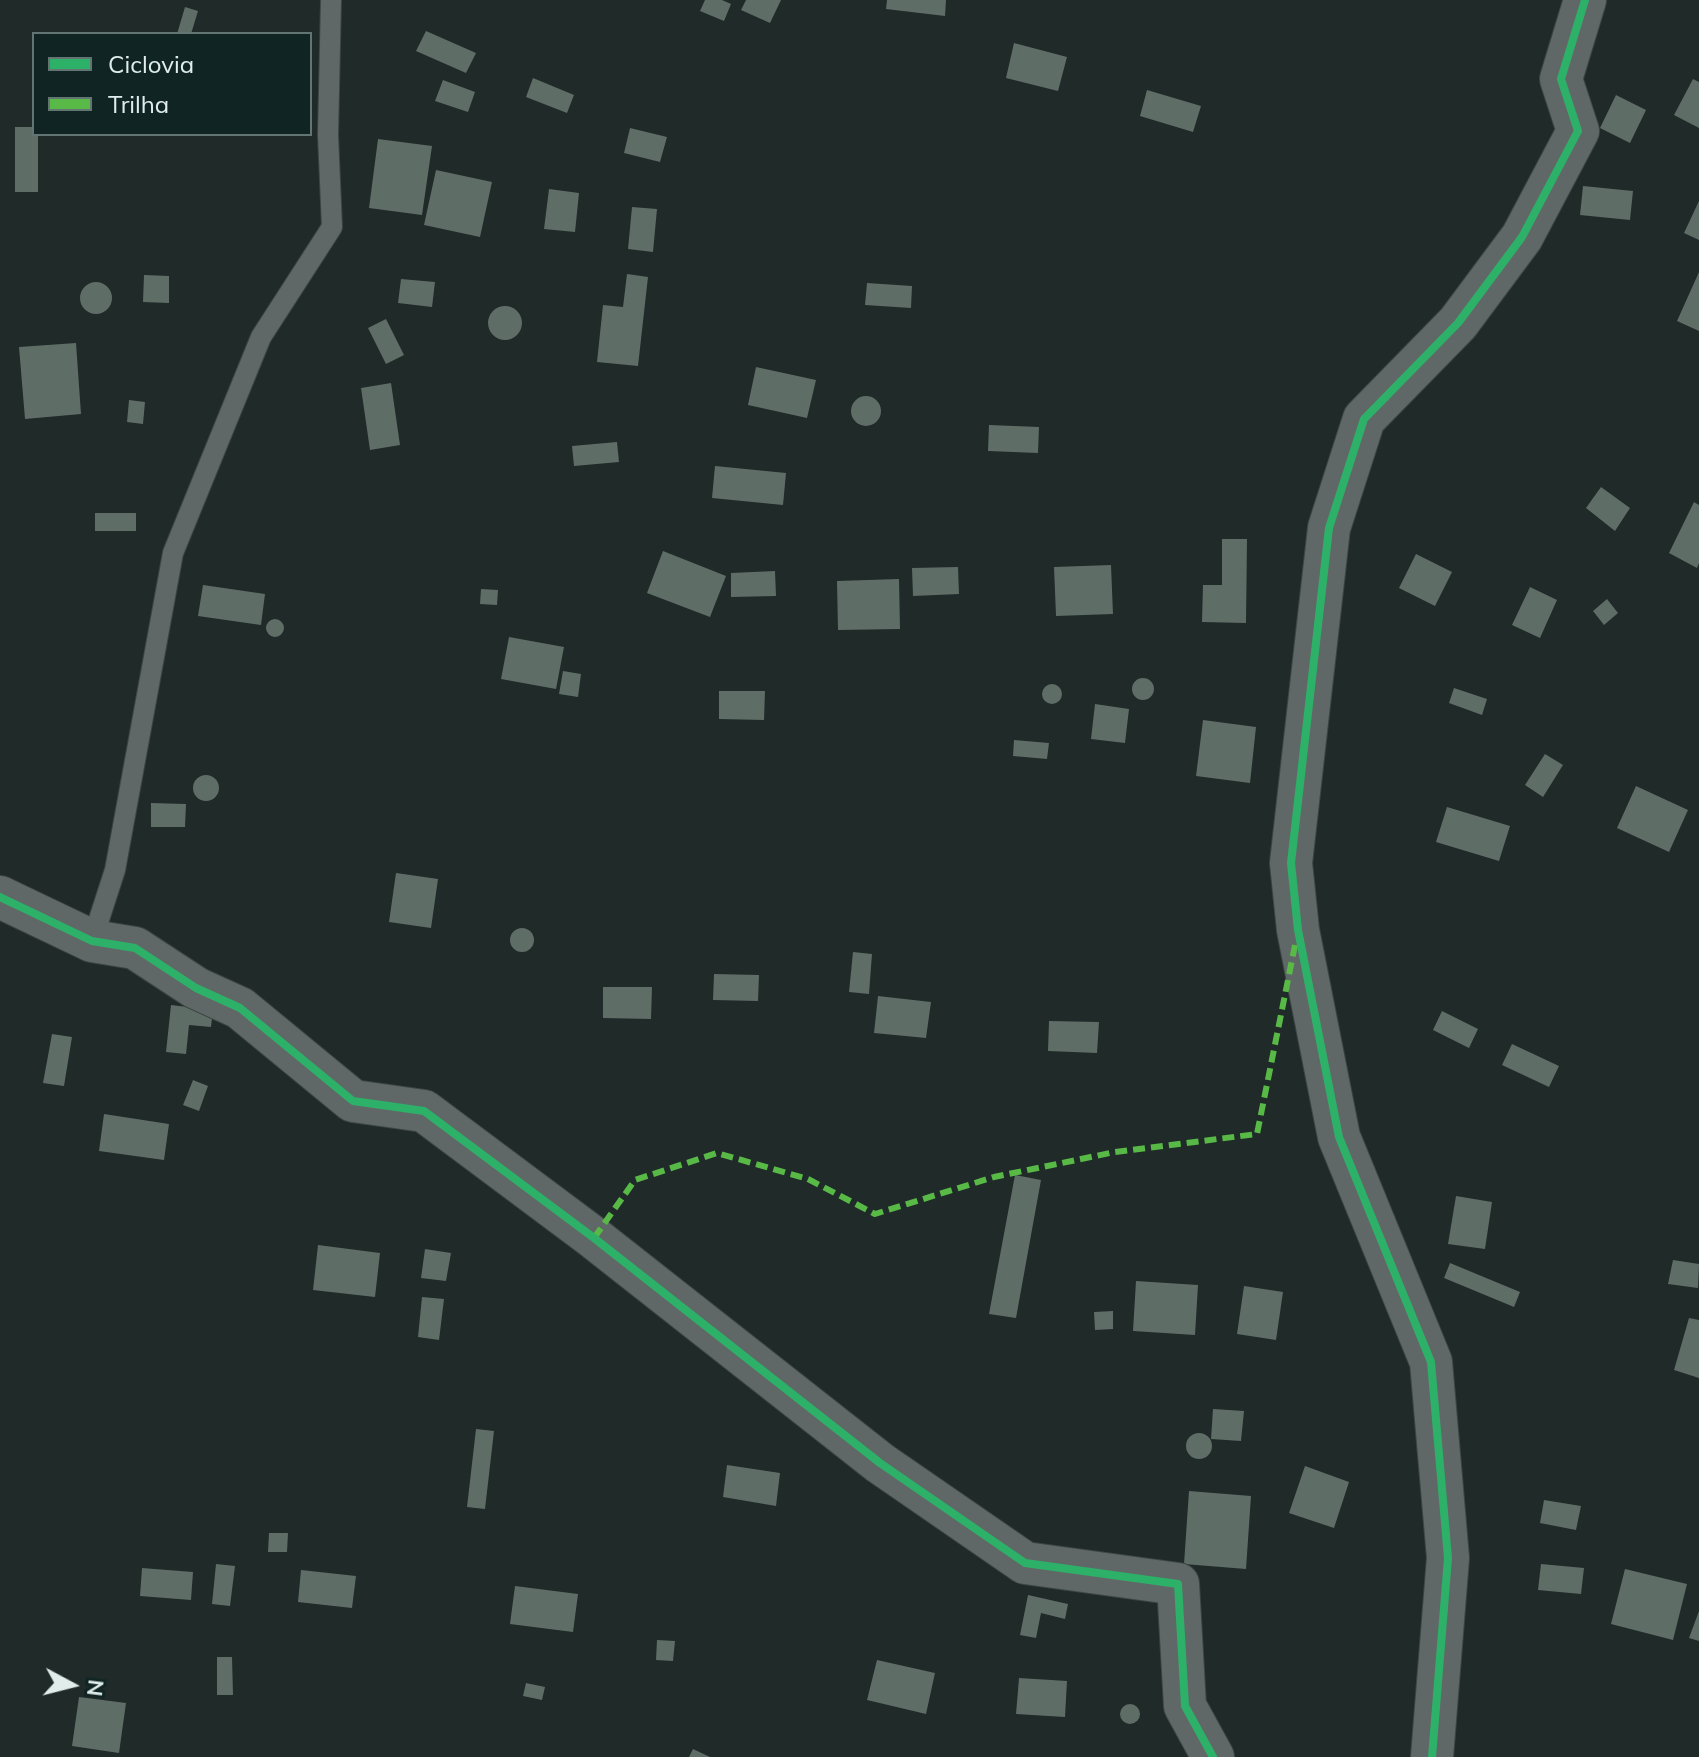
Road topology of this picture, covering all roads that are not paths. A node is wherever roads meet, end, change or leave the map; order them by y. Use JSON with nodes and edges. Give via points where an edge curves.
{"nodes":[{"id":1,"x":331,"y":0,"type":"edge"},
{"id":2,"x":1585,"y":0,"type":"edge"},
{"id":3,"x":0,"y":897,"type":"edge"},
{"id":4,"x":92,"y":941,"type":"junction"},
{"id":5,"x":1213,"y":1757,"type":"edge"},
{"id":6,"x":1432,"y":1757,"type":"edge"}],
"edges":[{"from":1,"to":4,"type":"lane","via":[[332,227],[261,337],[173,553],[115,870]]},
{"from":2,"to":6,"type":"street","via":[[1561,79],[1578,131],[1522,237],[1458,323],[1364,419],[1329,528],[1291,863],[1298,930],[1339,1137],[1431,1362],[1448,1558]]},
{"from":3,"to":4,"type":"street"},
{"from":4,"to":5,"type":"street","via":[[135,948],[196,988],[240,1008],[353,1101],[424,1111],[880,1463],[1025,1563],[1178,1584],[1185,1706]]}]}
